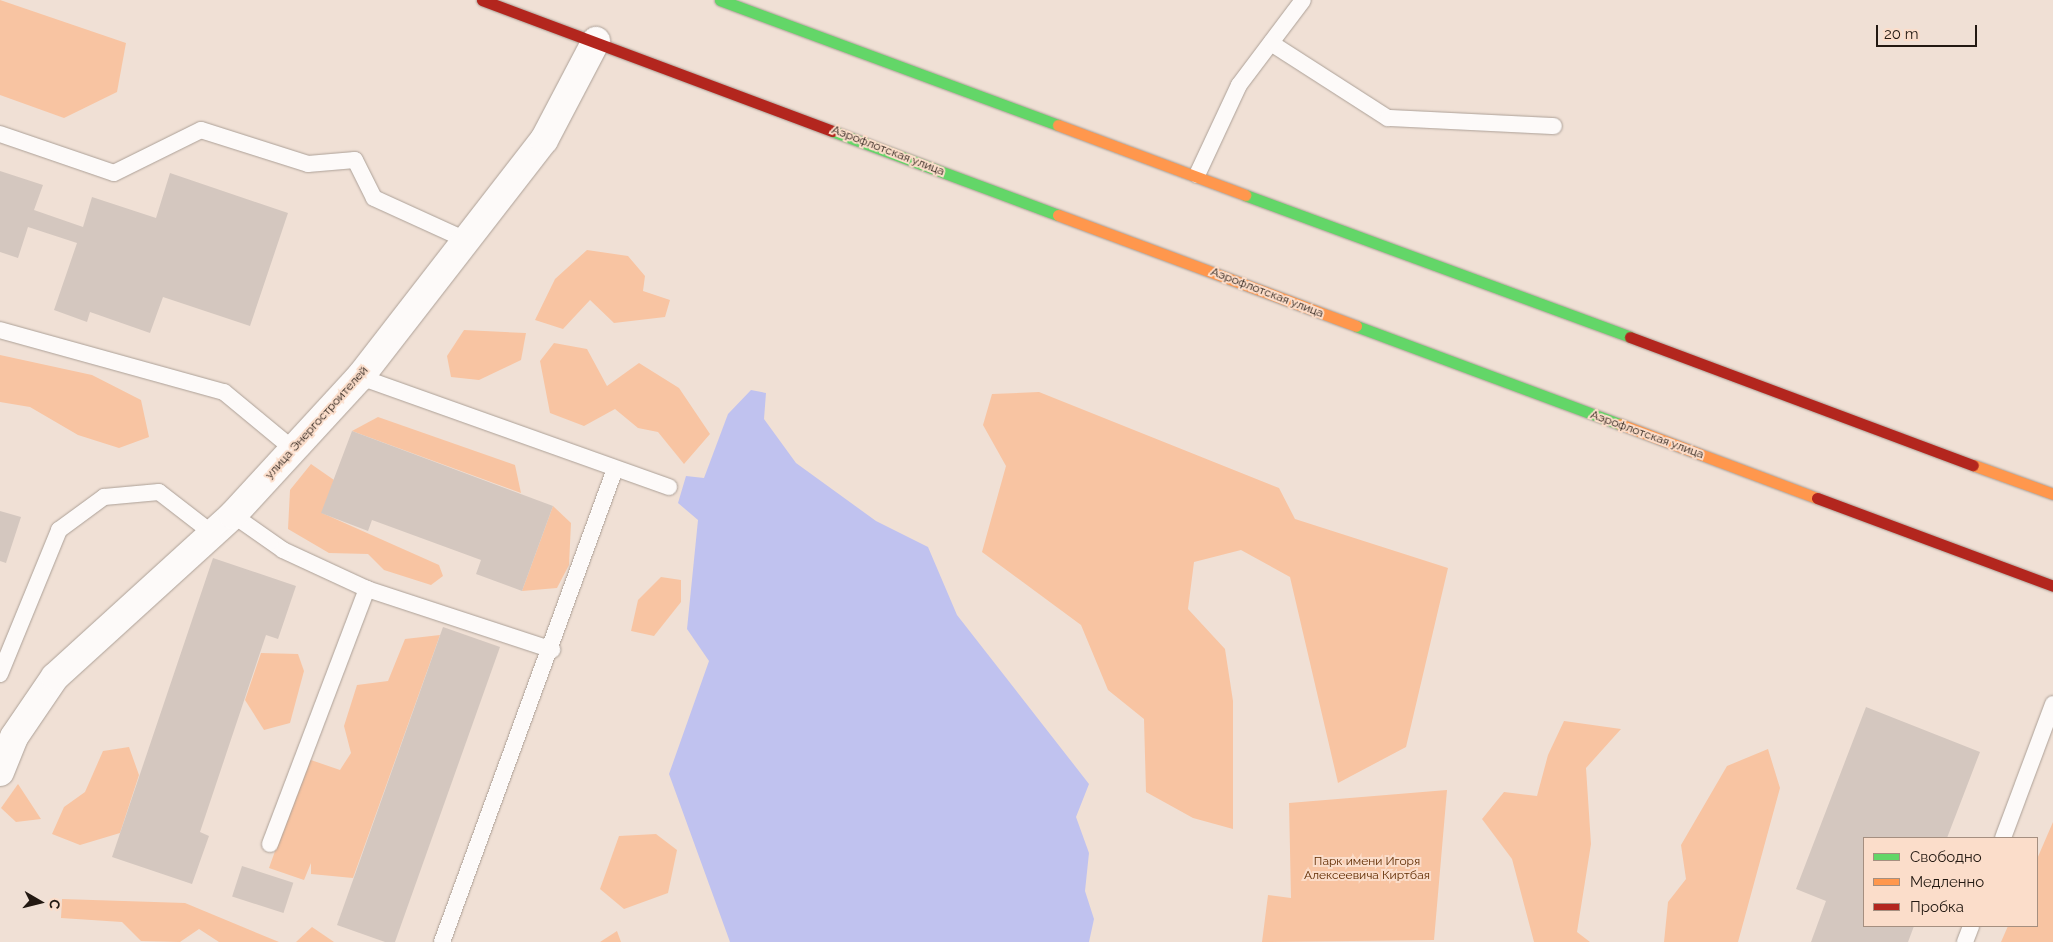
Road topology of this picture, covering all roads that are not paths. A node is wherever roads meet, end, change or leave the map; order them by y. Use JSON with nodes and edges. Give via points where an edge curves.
{"nodes":[{"id":1,"x":482,"y":0,"type":"edge"},
{"id":2,"x":720,"y":0,"type":"edge"},
{"id":3,"x":1303,"y":0,"type":"edge"},
{"id":4,"x":596,"y":41,"type":"junction"},
{"id":5,"x":1271,"y":42,"type":"junction"},
{"id":6,"x":1554,"y":126,"type":"dead end"},
{"id":7,"x":0,"y":134,"type":"edge"},
{"id":8,"x":1197,"y":175,"type":"junction"},
{"id":9,"x":466,"y":240,"type":"junction"},
{"id":10,"x":0,"y":330,"type":"edge"},
{"id":11,"x":360,"y":377,"type":"junction"},
{"id":12,"x":294,"y":450,"type":"junction"},
{"id":13,"x":615,"y":469,"type":"junction"},
{"id":14,"x":669,"y":488,"type":"dead end"},
{"id":15,"x":2053,"y":494,"type":"edge"},
{"id":16,"x":233,"y":515,"type":"junction"},
{"id":17,"x":212,"y":533,"type":"junction"},
{"id":18,"x":2053,"y":586,"type":"edge"},
{"id":19,"x":367,"y":589,"type":"junction"},
{"id":20,"x":552,"y":650,"type":"junction"},
{"id":21,"x":0,"y":674,"type":"edge"},
{"id":22,"x":2053,"y":704,"type":"edge"},
{"id":23,"x":7,"y":733,"type":"edge"},
{"id":24,"x":0,"y":772,"type":"edge"},
{"id":25,"x":2003,"y":837,"type":"edge"},
{"id":26,"x":270,"y":844,"type":"dead end"},
{"id":27,"x":1971,"y":927,"type":"edge"},
{"id":28,"x":442,"y":942,"type":"edge"},
{"id":29,"x":1965,"y":942,"type":"edge"}],
"edges":[{"from":1,"to":4,"type":"main road","name":"Аэрофлотская улица"},
{"from":2,"to":8,"type":"main road"},
{"from":3,"to":5,"type":"lane"},
{"from":4,"to":9,"type":"street","name":"улица Энергостроителей","via":[[544,140]]},
{"from":4,"to":18,"type":"main road","name":"Аэрофлотская улица"},
{"from":5,"to":6,"type":"lane","via":[[1388,118]]},
{"from":5,"to":8,"type":"lane","via":[[1239,85]]},
{"from":7,"to":9,"type":"lane","via":[[114,173],[201,130],[308,164],[355,160],[374,198]]},
{"from":8,"to":15,"type":"main road"},
{"from":9,"to":11,"type":"street","name":"улица Энергостроителей"},
{"from":10,"to":12,"type":"lane","via":[[224,392]]},
{"from":11,"to":12,"type":"street","name":"улица Энергостроителей"},
{"from":11,"to":13,"type":"lane"},
{"from":12,"to":16,"type":"street","name":"улица Энергостроителей"},
{"from":13,"to":14,"type":"lane"},
{"from":13,"to":20,"type":"lane"},
{"from":16,"to":17,"type":"street","name":"улица Энергостроителей"},
{"from":16,"to":19,"type":"lane","via":[[283,550]]},
{"from":17,"to":21,"type":"lane","via":[[158,492],[104,498],[59,530]]},
{"from":17,"to":23,"type":"street","name":"улица Энергостроителей","via":[[56,677]]},
{"from":19,"to":20,"type":"lane"},
{"from":19,"to":26,"type":"lane"},
{"from":20,"to":28,"type":"lane"},
{"from":22,"to":25,"type":"lane"},
{"from":23,"to":24,"type":"street","name":"улица Энергостроителей"},
{"from":27,"to":29,"type":"lane"}]}
